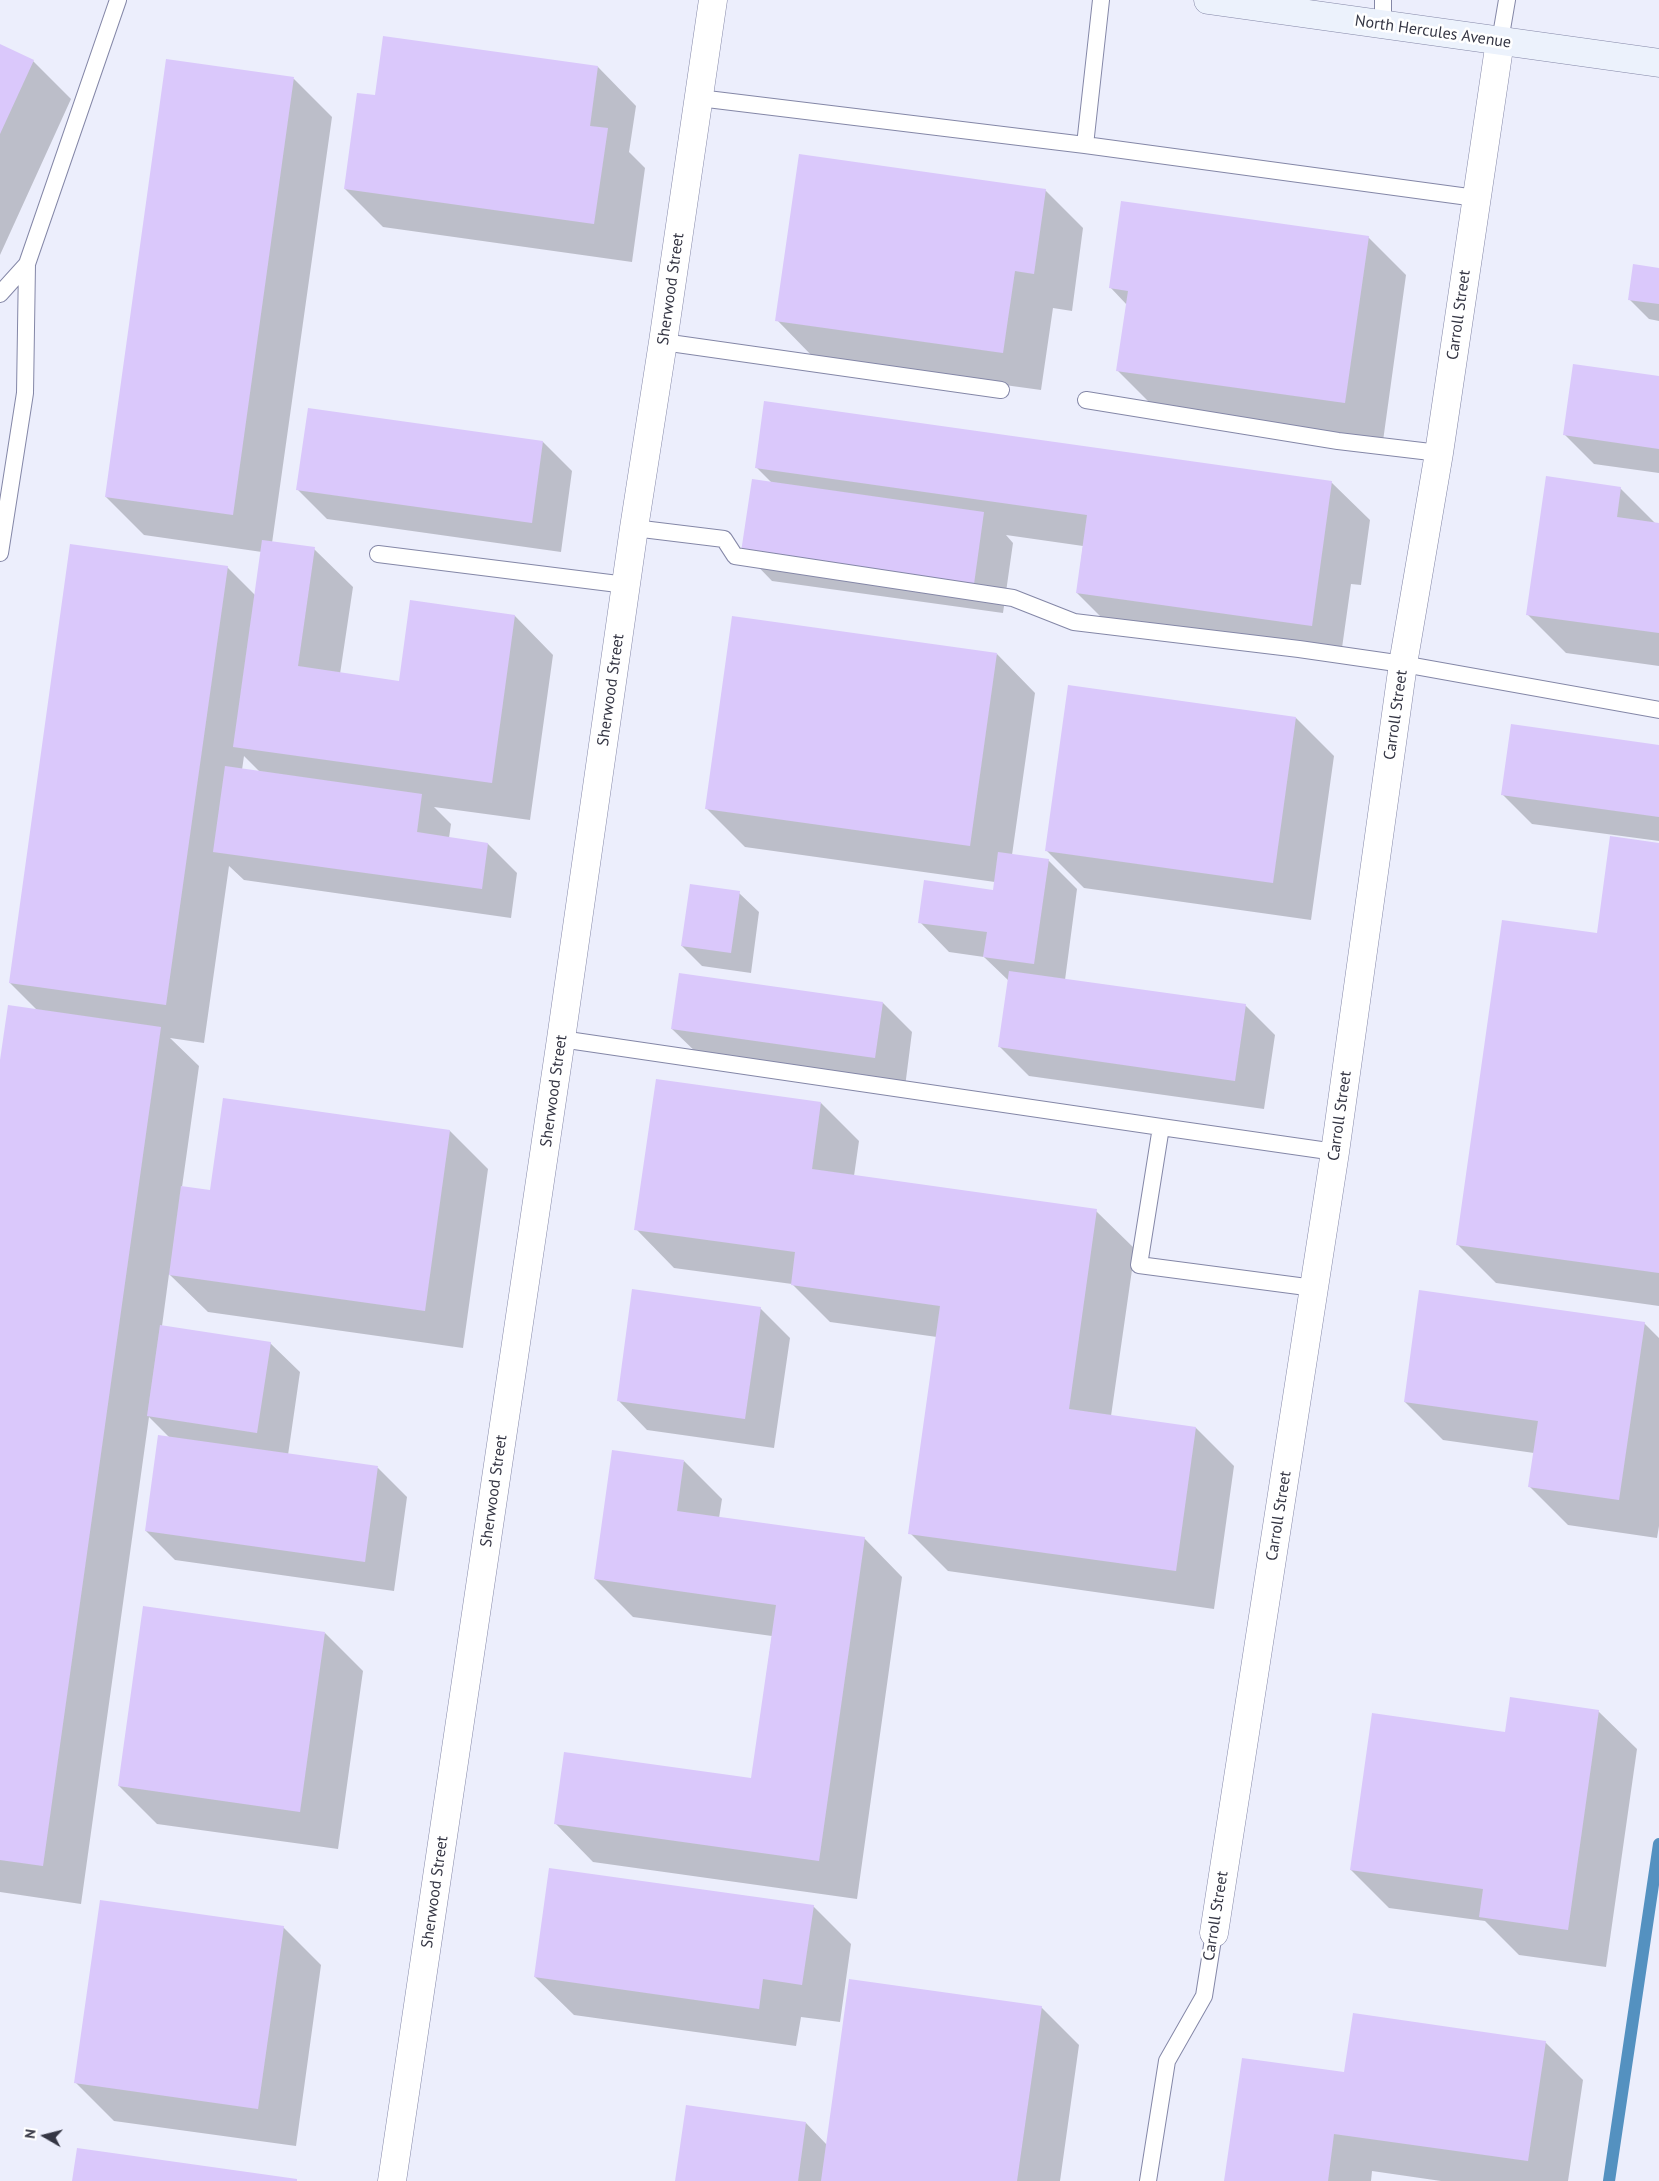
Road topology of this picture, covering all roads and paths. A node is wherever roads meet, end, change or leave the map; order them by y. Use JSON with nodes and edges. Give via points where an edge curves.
{"nodes":[{"id":1,"x":118,"y":0,"type":"edge"},
{"id":2,"x":713,"y":0,"type":"edge"},
{"id":3,"x":1101,"y":0,"type":"edge"},
{"id":4,"x":1208,"y":0,"type":"edge"},
{"id":5,"x":1507,"y":0,"type":"edge"},
{"id":6,"x":1383,"y":12,"type":"edge"},
{"id":7,"x":1500,"y":41,"type":"junction"},
{"id":8,"x":1659,"y":63,"type":"edge"},
{"id":9,"x":699,"y":98,"type":"junction"},
{"id":10,"x":1085,"y":145,"type":"junction"},
{"id":11,"x":1476,"y":198,"type":"junction"},
{"id":12,"x":27,"y":264,"type":"junction"},
{"id":13,"x":0,"y":294,"type":"edge"},
{"id":14,"x":664,"y":342,"type":"junction"},
{"id":15,"x":1001,"y":390,"type":"dead end"},
{"id":16,"x":1086,"y":400,"type":"dead end"},
{"id":17,"x":1439,"y":452,"type":"junction"},
{"id":18,"x":634,"y":528,"type":"junction"},
{"id":19,"x":0,"y":553,"type":"edge"},
{"id":20,"x":378,"y":554,"type":"dead end"},
{"id":21,"x":626,"y":585,"type":"junction"},
{"id":22,"x":1403,"y":664,"type":"junction"},
{"id":23,"x":1659,"y":710,"type":"edge"},
{"id":24,"x":561,"y":1039,"type":"junction"},
{"id":25,"x":1161,"y":1127,"type":"junction"},
{"id":26,"x":1335,"y":1152,"type":"junction"},
{"id":27,"x":1314,"y":1288,"type":"junction"},
{"id":28,"x":1214,"y":1933,"type":"joint"},
{"id":29,"x":392,"y":2181,"type":"edge"},
{"id":30,"x":1148,"y":2181,"type":"edge"}],
"edges":[{"from":1,"to":12,"type":"lane"},
{"from":2,"to":9,"type":"street","name":"Sherwood Street"},
{"from":3,"to":10,"type":"lane"},
{"from":4,"to":6,"type":"street","name":"North Hercules Avenue"},
{"from":5,"to":7,"type":"lane"},
{"from":6,"to":7,"type":"street","name":"North Hercules Avenue"},
{"from":7,"to":8,"type":"street","name":"North Hercules Avenue"},
{"from":7,"to":11,"type":"street","name":"Carroll Street"},
{"from":9,"to":10,"type":"lane"},
{"from":9,"to":14,"type":"street","name":"Sherwood Street"},
{"from":10,"to":11,"type":"lane"},
{"from":11,"to":17,"type":"street","name":"Carroll Street"},
{"from":12,"to":13,"type":"lane"},
{"from":12,"to":19,"type":"lane","via":[[25,393]]},
{"from":14,"to":15,"type":"lane"},
{"from":14,"to":18,"type":"street","name":"Sherwood Street"},
{"from":16,"to":17,"type":"lane","via":[[1338,441]]},
{"from":17,"to":22,"type":"street","name":"Carroll Street"},
{"from":18,"to":21,"type":"street","name":"Sherwood Street"},
{"from":18,"to":22,"type":"lane","via":[[724,539],[734,556],[1013,598],[1074,622]]},
{"from":20,"to":21,"type":"lane"},
{"from":21,"to":24,"type":"street","name":"Sherwood Street"},
{"from":22,"to":23,"type":"lane"},
{"from":22,"to":26,"type":"street","name":"Carroll Street"},
{"from":24,"to":25,"type":"lane"},
{"from":24,"to":29,"type":"street","name":"Sherwood Street"},
{"from":25,"to":26,"type":"lane"},
{"from":25,"to":27,"type":"lane","via":[[1139,1266]]},
{"from":26,"to":27,"type":"street","name":"Carroll Street"},
{"from":27,"to":28,"type":"street","name":"Carroll Street"},
{"from":28,"to":30,"type":"lane","name":"Carroll Street","via":[[1204,1996],[1167,2061]]}]}
